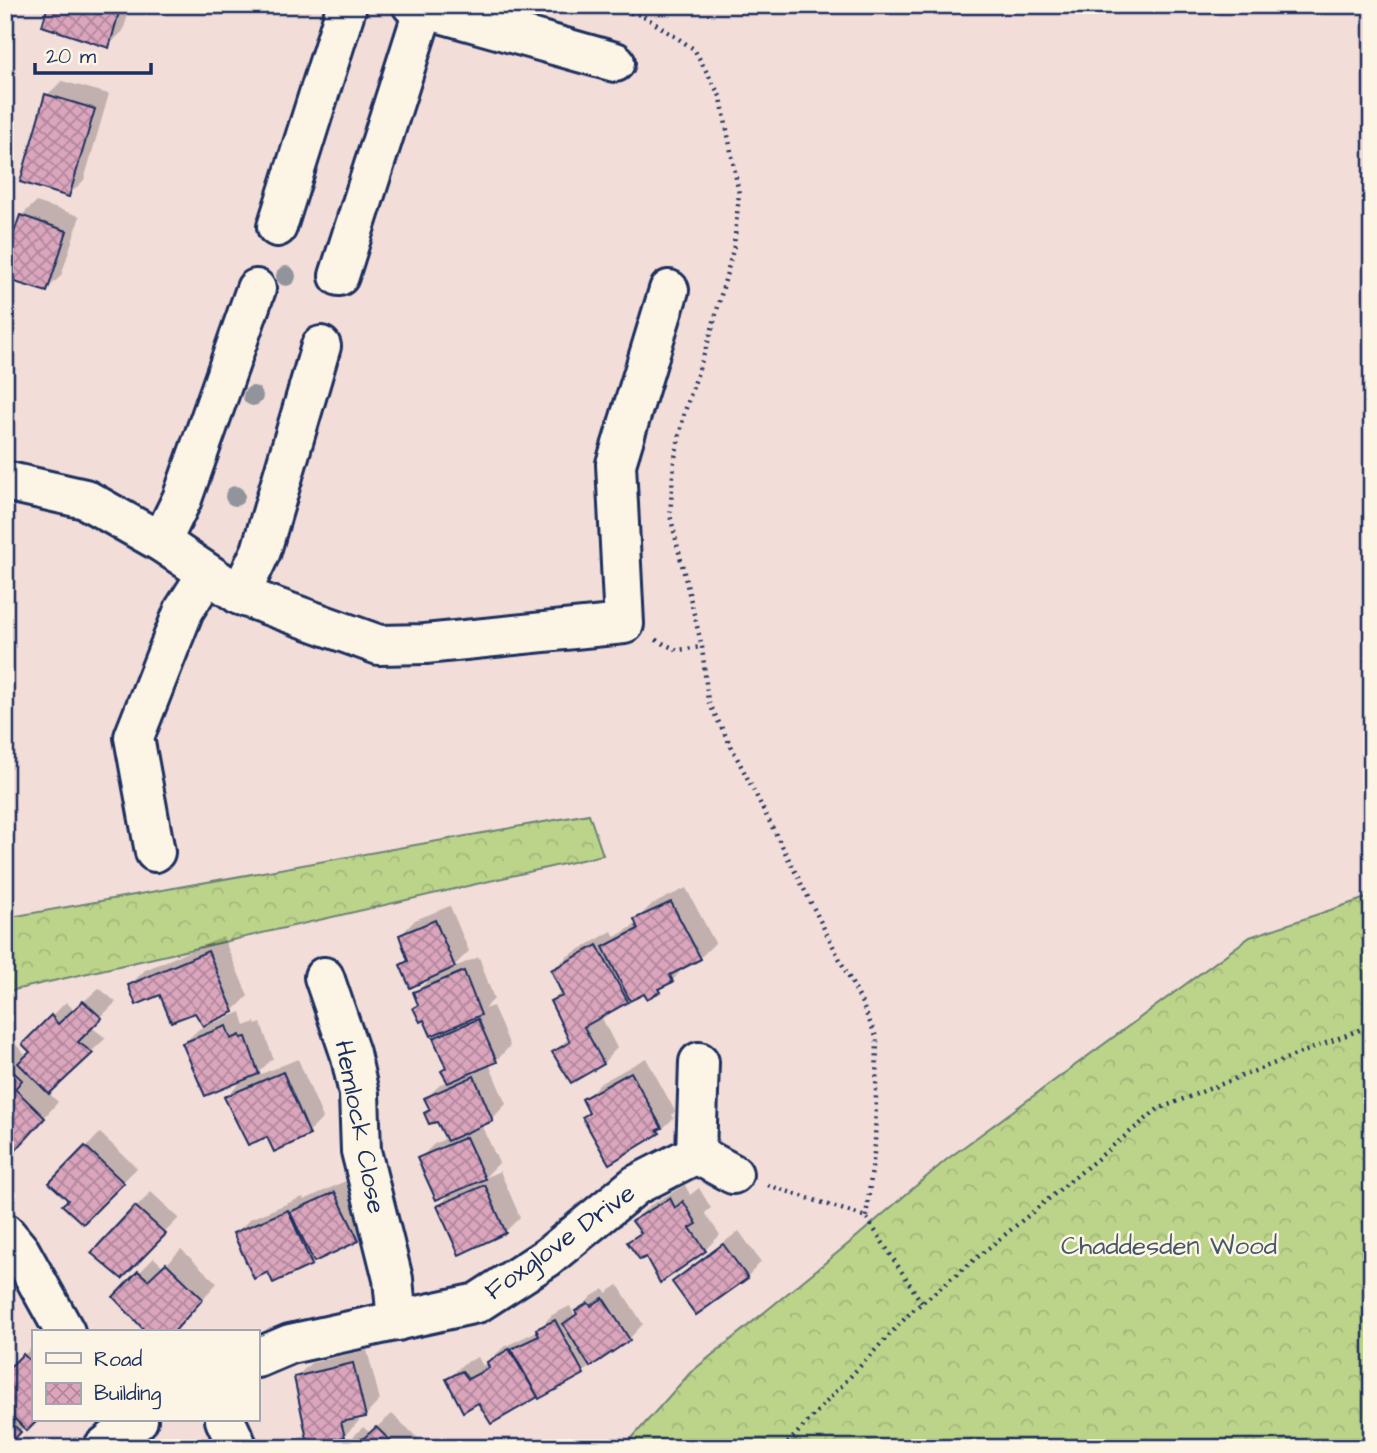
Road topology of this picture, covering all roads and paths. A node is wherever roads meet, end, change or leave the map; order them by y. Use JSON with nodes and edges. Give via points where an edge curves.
{"nodes":[{"id":1,"x":347,"y":5,"type":"edge"},
{"id":2,"x":589,"y":5,"type":"edge"},
{"id":3,"x":418,"y":7,"type":"edge"},
{"id":4,"x":615,"y":62,"type":"dead end"},
{"id":5,"x":277,"y":227,"type":"dead end"},
{"id":6,"x":339,"y":276,"type":"dead end"},
{"id":7,"x":257,"y":289,"type":"dead end"},
{"id":8,"x":669,"y":290,"type":"dead end"},
{"id":9,"x":321,"y":346,"type":"dead end"},
{"id":10,"x":5,"y":481,"type":"edge"},
{"id":11,"x":161,"y":542,"type":"junction"},
{"id":12,"x":207,"y":574,"type":"junction"},
{"id":13,"x":240,"y":595,"type":"junction"},
{"id":14,"x":702,"y":647,"type":"junction"},
{"id":15,"x":677,"y":650,"type":"dead end"},
{"id":16,"x":155,"y":852,"type":"dead end"},
{"id":17,"x":324,"y":977,"type":"dead end"},
{"id":18,"x":1372,"y":1025,"type":"edge"},
{"id":19,"x":699,"y":1062,"type":"dead end"},
{"id":20,"x":696,"y":1154,"type":"junction"},
{"id":21,"x":733,"y":1174,"type":"joint"},
{"id":22,"x":866,"y":1217,"type":"junction"},
{"id":23,"x":5,"y":1233,"type":"edge"},
{"id":24,"x":922,"y":1303,"type":"junction"},
{"id":25,"x":397,"y":1321,"type":"junction"},
{"id":26,"x":64,"y":1330,"type":"edge"},
{"id":27,"x":259,"y":1357,"type":"edge"},
{"id":28,"x":226,"y":1422,"type":"edge"},
{"id":29,"x":238,"y":1448,"type":"edge"},
{"id":30,"x":783,"y":1448,"type":"edge"}],
"edges":[{"from":1,"to":5,"type":"street"},
{"from":2,"to":14,"type":"path","via":[[642,15],[694,50],[721,97],[739,194],[734,246],[674,462],[670,515]]},
{"from":3,"to":4,"type":"street"},
{"from":3,"to":6,"type":"street"},
{"from":7,"to":11,"type":"street","via":[[182,499]]},
{"from":8,"to":13,"type":"street","via":[[616,464],[624,624],[379,645]]},
{"from":9,"to":13,"type":"street","via":[[261,551]]},
{"from":10,"to":11,"type":"street","via":[[85,499]]},
{"from":11,"to":12,"type":"street"},
{"from":12,"to":13,"type":"street"},
{"from":12,"to":16,"type":"street","via":[[184,610],[134,737]]},
{"from":14,"to":15,"type":"path"},
{"from":14,"to":22,"type":"path","via":[[708,701],[877,1039],[875,1145]]},
{"from":17,"to":25,"type":"street","name":"Hemlock Close","via":[[359,1094],[361,1151],[393,1279]]},
{"from":18,"to":24,"type":"path","via":[[1158,1109]]},
{"from":19,"to":20,"type":"street"},
{"from":20,"to":21,"type":"street"},
{"from":20,"to":25,"type":"street","name":"Foxglove Drive","via":[[636,1185],[548,1257],[477,1303]]},
{"from":21,"to":22,"type":"path"},
{"from":22,"to":24,"type":"path"},
{"from":23,"to":26,"type":"street"},
{"from":24,"to":30,"type":"path"},
{"from":25,"to":27,"type":"street","name":"Foxglove Drive","via":[[290,1344]]},
{"from":28,"to":29,"type":"street"}]}
